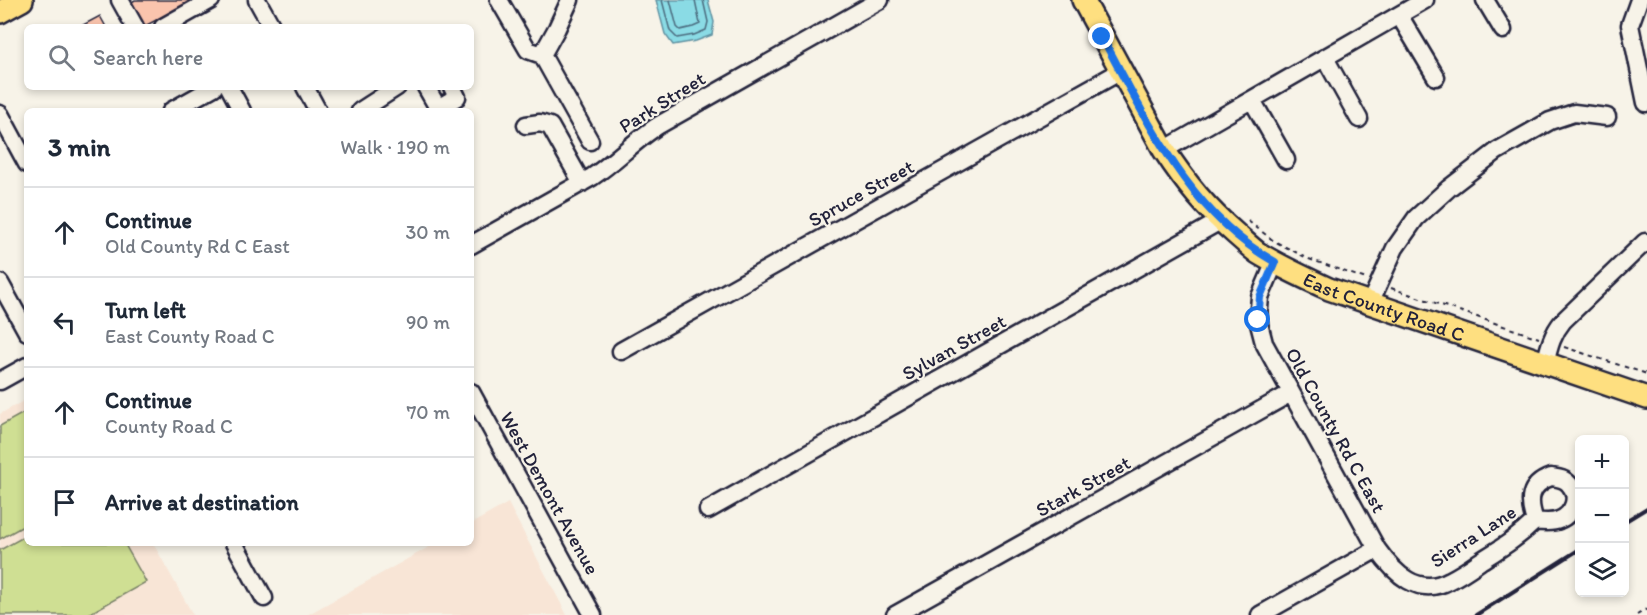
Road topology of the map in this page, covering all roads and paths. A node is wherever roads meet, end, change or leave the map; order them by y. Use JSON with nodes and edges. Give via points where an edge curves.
{"nodes":[{"id":1,"x":22,"y":0,"type":"edge"},
{"id":2,"x":120,"y":0,"type":"edge"},
{"id":3,"x":211,"y":0,"type":"edge"},
{"id":4,"x":257,"y":0,"type":"edge"},
{"id":5,"x":499,"y":0,"type":"edge"},
{"id":6,"x":570,"y":0,"type":"edge"},
{"id":7,"x":880,"y":0,"type":"edge"},
{"id":8,"x":1083,"y":0,"type":"edge"},
{"id":9,"x":1425,"y":0,"type":"edge"},
{"id":10,"x":1485,"y":0,"type":"edge"},
{"id":11,"x":1640,"y":0,"type":"edge"},
{"id":12,"x":0,"y":12,"type":"edge"},
{"id":13,"x":1400,"y":15,"type":"junction"},
{"id":14,"x":133,"y":24,"type":"edge"},
{"id":15,"x":168,"y":24,"type":"edge"},
{"id":16,"x":270,"y":24,"type":"edge"},
{"id":17,"x":1503,"y":30,"type":"dead end"},
{"id":18,"x":542,"y":55,"type":"junction"},
{"id":19,"x":1325,"y":57,"type":"junction"},
{"id":20,"x":1121,"y":70,"type":"junction"},
{"id":21,"x":1436,"y":77,"type":"dead end"},
{"id":22,"x":209,"y":90,"type":"edge"},
{"id":23,"x":231,"y":90,"type":"edge"},
{"id":24,"x":307,"y":90,"type":"edge"},
{"id":25,"x":392,"y":90,"type":"edge"},
{"id":26,"x":428,"y":90,"type":"edge"},
{"id":27,"x":454,"y":90,"type":"edge"},
{"id":28,"x":1252,"y":100,"type":"junction"},
{"id":29,"x":1646,"y":103,"type":"edge"},
{"id":30,"x":176,"y":108,"type":"edge"},
{"id":31,"x":240,"y":108,"type":"edge"},
{"id":32,"x":316,"y":108,"type":"edge"},
{"id":33,"x":365,"y":108,"type":"edge"},
{"id":34,"x":438,"y":108,"type":"edge"},
{"id":35,"x":438,"y":108,"type":"edge"},
{"id":36,"x":0,"y":114,"type":"edge"},
{"id":37,"x":1607,"y":117,"type":"dead end"},
{"id":38,"x":1359,"y":119,"type":"dead end"},
{"id":39,"x":526,"y":125,"type":"dead end"},
{"id":40,"x":590,"y":141,"type":"dead end"},
{"id":41,"x":1164,"y":150,"type":"junction"},
{"id":42,"x":24,"y":158,"type":"edge"},
{"id":43,"x":1286,"y":160,"type":"dead end"},
{"id":44,"x":582,"y":183,"type":"junction"},
{"id":45,"x":1242,"y":216,"type":"dead end"},
{"id":46,"x":1220,"y":221,"type":"junction"},
{"id":47,"x":474,"y":243,"type":"edge"},
{"id":48,"x":1647,"y":244,"type":"edge"},
{"id":49,"x":1275,"y":262,"type":"junction"},
{"id":50,"x":1370,"y":280,"type":"dead end"},
{"id":51,"x":0,"y":283,"type":"edge"},
{"id":52,"x":1386,"y":286,"type":"dead end"},
{"id":53,"x":1370,"y":303,"type":"junction"},
{"id":54,"x":24,"y":327,"type":"edge"},
{"id":55,"x":1541,"y":339,"type":"dead end"},
{"id":56,"x":1559,"y":345,"type":"dead end"},
{"id":57,"x":621,"y":351,"type":"dead end"},
{"id":58,"x":1545,"y":364,"type":"junction"},
{"id":59,"x":24,"y":368,"type":"edge"},
{"id":60,"x":1647,"y":374,"type":"edge"},
{"id":61,"x":0,"y":381,"type":"edge"},
{"id":62,"x":1291,"y":393,"type":"junction"},
{"id":63,"x":1647,"y":398,"type":"edge"},
{"id":64,"x":475,"y":410,"type":"edge"},
{"id":65,"x":708,"y":510,"type":"dead end"},
{"id":66,"x":1535,"y":521,"type":"dead end"},
{"id":67,"x":236,"y":546,"type":"edge"},
{"id":68,"x":1377,"y":549,"type":"junction"},
{"id":69,"x":264,"y":598,"type":"dead end"},
{"id":70,"x":1647,"y":609,"type":"edge"},
{"id":71,"x":593,"y":615,"type":"edge"},
{"id":72,"x":895,"y":615,"type":"edge"},
{"id":73,"x":1260,"y":615,"type":"edge"},
{"id":74,"x":1637,"y":615,"type":"edge"}],
"edges":[{"from":1,"to":12,"type":"main road"},
{"from":2,"to":14,"type":"street"},
{"from":3,"to":15,"type":"street"},
{"from":4,"to":16,"type":"street"},
{"from":5,"to":18,"type":"street","via":[[528,50]]},
{"from":6,"to":18,"type":"street"},
{"from":7,"to":44,"type":"street","name":"Park Street","via":[[659,124]]},
{"from":8,"to":20,"type":"main road","name":"East County Road C"},
{"from":9,"to":13,"type":"street"},
{"from":10,"to":17,"type":"street"},
{"from":11,"to":29,"type":"street","via":[[1630,25]]},
{"from":13,"to":19,"type":"street"},
{"from":13,"to":21,"type":"street"},
{"from":18,"to":40,"type":"street"},
{"from":19,"to":28,"type":"street"},
{"from":19,"to":38,"type":"street"},
{"from":20,"to":41,"type":"main road","name":"East County Road C"},
{"from":20,"to":57,"type":"street","name":"Spruce Street"},
{"from":22,"to":30,"type":"street"},
{"from":23,"to":31,"type":"street"},
{"from":24,"to":32,"type":"street"},
{"from":25,"to":33,"type":"street"},
{"from":26,"to":35,"type":"street"},
{"from":27,"to":34,"type":"street","via":[[457,97]]},
{"from":28,"to":41,"type":"street"},
{"from":28,"to":43,"type":"street"},
{"from":36,"to":42,"type":"street"},
{"from":37,"to":53,"type":"street","via":[[1574,113],[1550,121],[1497,151],[1449,188],[1416,218],[1395,248]]},
{"from":39,"to":44,"type":"street","via":[[550,126]]},
{"from":41,"to":46,"type":"main road","name":"East County Road C","via":[[1193,193]]},
{"from":44,"to":47,"type":"street","name":"Park Street"},
{"from":45,"to":50,"type":"path","via":[[1274,241],[1310,259]]},
{"from":46,"to":49,"type":"main road","name":"East County Road C"},
{"from":46,"to":65,"type":"street","name":"Sylvan Street"},
{"from":48,"to":58,"type":"street","via":[[1563,321],[1551,340]]},
{"from":49,"to":53,"type":"main road","name":"East County Road C","via":[[1329,289]]},
{"from":49,"to":62,"type":"street","name":"Old County Rd C East","via":[[1260,297],[1258,320],[1264,343]]},
{"from":51,"to":54,"type":"street"},
{"from":52,"to":55,"type":"path"},
{"from":53,"to":58,"type":"main road","name":"East County Road C"},
{"from":56,"to":60,"type":"path"},
{"from":58,"to":63,"type":"main road","name":"East County Road C"},
{"from":59,"to":61,"type":"street"},
{"from":62,"to":68,"type":"street","name":"Old County Rd C East"},
{"from":62,"to":72,"type":"street","name":"Stark Street"},
{"from":64,"to":71,"type":"street","name":"West Demont Avenue"},
{"from":66,"to":68,"type":"street","name":"Sierra Lane","via":[[1521,535],[1449,582],[1435,586],[1410,582],[1398,575]]},
{"from":67,"to":69,"type":"street"},
{"from":68,"to":73,"type":"street"},
{"from":70,"to":74,"type":"path"}]}
